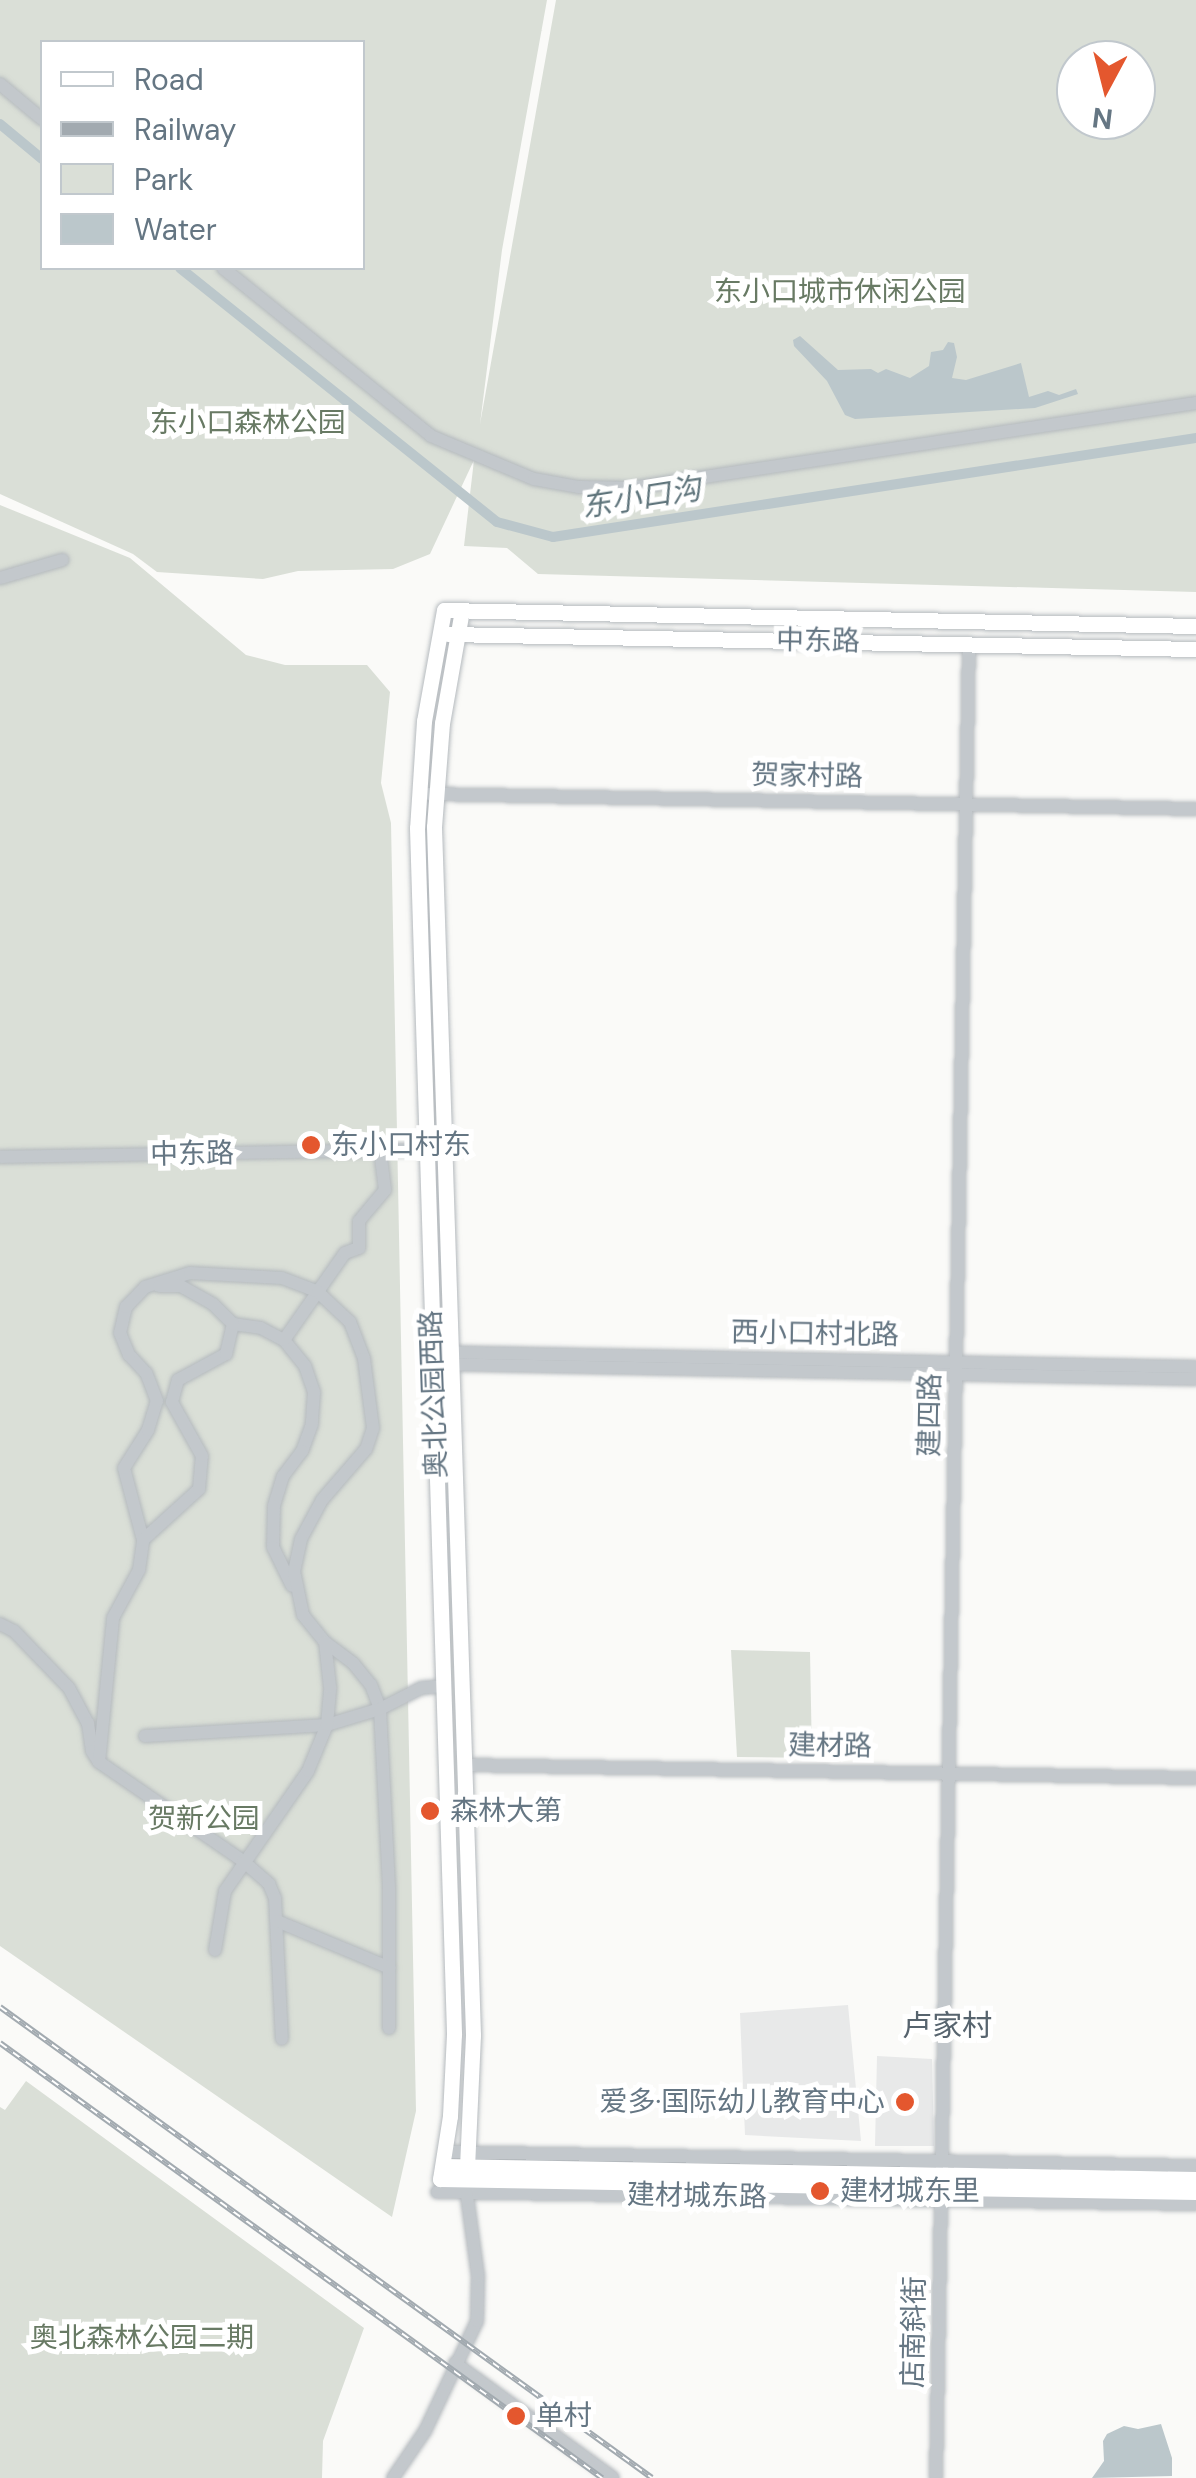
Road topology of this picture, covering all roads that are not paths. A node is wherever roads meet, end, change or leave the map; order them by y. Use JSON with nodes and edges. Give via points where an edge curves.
{"nodes":[{"id":1,"x":0,"y":84,"type":"edge"},
{"id":2,"x":40,"y":117,"type":"edge"},
{"id":3,"x":225,"y":270,"type":"edge"},
{"id":4,"x":1196,"y":403,"type":"edge"},
{"id":5,"x":62,"y":560,"type":"dead end"},
{"id":6,"x":0,"y":578,"type":"edge"},
{"id":7,"x":444,"y":610,"type":"joint"},
{"id":8,"x":462,"y":610,"type":"junction"},
{"id":9,"x":1196,"y":626,"type":"edge"},
{"id":10,"x":439,"y":634,"type":"junction"},
{"id":11,"x":458,"y":634,"type":"junction"},
{"id":12,"x":969,"y":644,"type":"junction"},
{"id":13,"x":1196,"y":649,"type":"edge"},
{"id":14,"x":417,"y":794,"type":"junction"},
{"id":15,"x":435,"y":794,"type":"junction"},
{"id":16,"x":966,"y":804,"type":"junction"},
{"id":17,"x":1196,"y":809,"type":"edge"},
{"id":18,"x":444,"y":1149,"type":"junction"},
{"id":19,"x":380,"y":1150,"type":"junction"},
{"id":20,"x":426,"y":1150,"type":"junction"},
{"id":21,"x":0,"y":1157,"type":"edge"},
{"id":22,"x":144,"y":1287,"type":"junction"},
{"id":23,"x":318,"y":1292,"type":"junction"},
{"id":24,"x":234,"y":1324,"type":"junction"},
{"id":25,"x":284,"y":1340,"type":"junction"},
{"id":26,"x":433,"y":1358,"type":"junction"},
{"id":27,"x":451,"y":1358,"type":"junction"},
{"id":28,"x":1196,"y":1366,"type":"edge"},
{"id":29,"x":956,"y":1368,"type":"junction"},
{"id":30,"x":1196,"y":1380,"type":"edge"},
{"id":31,"x":143,"y":1540,"type":"junction"},
{"id":32,"x":304,"y":1614,"type":"junction"},
{"id":33,"x":0,"y":1624,"type":"edge"},
{"id":34,"x":325,"y":1642,"type":"junction"},
{"id":35,"x":443,"y":1686,"type":"junction"},
{"id":36,"x":380,"y":1709,"type":"junction"},
{"id":37,"x":327,"y":1725,"type":"junction"},
{"id":38,"x":145,"y":1736,"type":"dead end"},
{"id":39,"x":99,"y":1762,"type":"junction"},
{"id":40,"x":464,"y":1765,"type":"junction"},
{"id":41,"x":949,"y":1774,"type":"junction"},
{"id":42,"x":1196,"y":1778,"type":"edge"},
{"id":43,"x":243,"y":1861,"type":"junction"},
{"id":44,"x":276,"y":1921,"type":"junction"},
{"id":45,"x":215,"y":1950,"type":"dead end"},
{"id":46,"x":390,"y":1968,"type":"junction"},
{"id":47,"x":390,"y":2028,"type":"dead end"},
{"id":48,"x":282,"y":2039,"type":"dead end"},
{"id":49,"x":1196,"y":2166,"type":"edge"},
{"id":50,"x":441,"y":2172,"type":"junction"},
{"id":51,"x":464,"y":2176,"type":"junction"},
{"id":52,"x":1196,"y":2179,"type":"edge"},
{"id":53,"x":942,"y":2181,"type":"junction"},
{"id":54,"x":1196,"y":2192,"type":"edge"},
{"id":55,"x":1196,"y":2204,"type":"edge"},
{"id":56,"x":456,"y":2363,"type":"junction"},
{"id":57,"x":393,"y":2478,"type":"edge"},
{"id":58,"x":613,"y":2478,"type":"edge"},
{"id":59,"x":936,"y":2478,"type":"edge"}],
"edges":[{"from":1,"to":2,"type":"street"},
{"from":3,"to":4,"type":"street","via":[[430,436],[534,479],[578,487],[631,488]]},
{"from":5,"to":6,"type":"street"},
{"from":7,"to":8,"type":"main road","name":"中东路"},
{"from":7,"to":10,"type":"main road","name":"奥北公园西路"},
{"from":8,"to":9,"type":"main road","name":"中东路"},
{"from":8,"to":11,"type":"main road","name":"奥北公园西路"},
{"from":10,"to":11,"type":"main road","name":"中东路"},
{"from":10,"to":14,"type":"main road","name":"奥北公园西路"},
{"from":11,"to":12,"type":"main road","name":"中东路"},
{"from":11,"to":15,"type":"main road","name":"奥北公园西路"},
{"from":12,"to":13,"type":"main road","name":"中东路"},
{"from":12,"to":16,"type":"street","name":"建四路"},
{"from":14,"to":15,"type":"street","name":"贺家村路"},
{"from":14,"to":20,"type":"main road","name":"奥北公园西路"},
{"from":15,"to":16,"type":"street","name":"贺家村路"},
{"from":15,"to":18,"type":"main road","name":"奥北公园西路"},
{"from":16,"to":17,"type":"street","name":"贺家村路"},
{"from":16,"to":29,"type":"street","name":"建四路"},
{"from":18,"to":20,"type":"street","name":"中东路"},
{"from":18,"to":27,"type":"main road","name":"奥北公园西路"},
{"from":19,"to":20,"type":"street","name":"中东路"},
{"from":19,"to":21,"type":"street","name":"中东路"},
{"from":19,"to":23,"type":"street","via":[[385,1190],[359,1221],[358,1248],[345,1253]]},
{"from":20,"to":26,"type":"main road","name":"奥北公园西路"},
{"from":22,"to":23,"type":"street","via":[[190,1273],[238,1274],[282,1278]]},
{"from":22,"to":24,"type":"street","via":[[180,1286]]},
{"from":22,"to":31,"type":"street","via":[[126,1307],[120,1334],[156,1401],[148,1430],[124,1468]]},
{"from":23,"to":25,"type":"street"},
{"from":23,"to":32,"type":"street","via":[[350,1322],[364,1359],[373,1428],[366,1450],[322,1500],[301,1538],[294,1571]]},
{"from":24,"to":25,"type":"street"},
{"from":24,"to":31,"type":"street","via":[[226,1354],[178,1380],[172,1402],[202,1456],[200,1489]]},
{"from":25,"to":32,"type":"street","via":[[305,1366],[314,1392],[312,1424],[282,1476],[274,1506],[274,1547]]},
{"from":26,"to":27,"type":"street","name":"西小口村北路"},
{"from":26,"to":35,"type":"main road","name":"奥北公园西路"},
{"from":27,"to":29,"type":"street","name":"西小口村北路"},
{"from":27,"to":40,"type":"main road","name":"奥北公园西路"},
{"from":28,"to":29,"type":"street","name":"西小口村北路"},
{"from":29,"to":30,"type":"street","name":"西小口村北路"},
{"from":29,"to":41,"type":"street","name":"建四路"},
{"from":31,"to":39,"type":"street","via":[[139,1570],[113,1618]]},
{"from":32,"to":34,"type":"street"},
{"from":33,"to":39,"type":"street","via":[[69,1688]]},
{"from":34,"to":36,"type":"street","via":[[353,1663]]},
{"from":34,"to":37,"type":"street"},
{"from":35,"to":36,"type":"street","via":[[421,1688]]},
{"from":35,"to":50,"type":"main road","name":"奥北公园西路","via":[[454,2034]]},
{"from":36,"to":37,"type":"street"},
{"from":36,"to":46,"type":"street"},
{"from":37,"to":38,"type":"street"},
{"from":37,"to":43,"type":"street","via":[[308,1771]]},
{"from":39,"to":43,"type":"street"},
{"from":40,"to":41,"type":"street","name":"建材路"},
{"from":40,"to":51,"type":"main road","name":"奥北公园西路","via":[[473,2035]]},
{"from":41,"to":42,"type":"street","name":"建材路"},
{"from":41,"to":53,"type":"street","name":"建四路"},
{"from":43,"to":44,"type":"street","via":[[269,1884]]},
{"from":43,"to":45,"type":"street","via":[[225,1890]]},
{"from":44,"to":46,"type":"street"},
{"from":44,"to":48,"type":"street"},
{"from":46,"to":47,"type":"street"},
{"from":49,"to":53,"type":"street","name":"建材城东路"},
{"from":50,"to":51,"type":"main road","name":"建材城东路"},
{"from":50,"to":51,"type":"street"},
{"from":51,"to":53,"type":"main road","name":"建材城东路"},
{"from":51,"to":53,"type":"street","name":"建材城东路"},
{"from":51,"to":56,"type":"street","via":[[480,2300]]},
{"from":52,"to":53,"type":"main road","name":"建材城东路"},
{"from":53,"to":54,"type":"main road","name":"建材城东路"},
{"from":53,"to":55,"type":"street","name":"建材城东路"},
{"from":53,"to":59,"type":"street","name":"店南斜街"},
{"from":56,"to":57,"type":"street","via":[[425,2430]]},
{"from":56,"to":58,"type":"street"}]}
